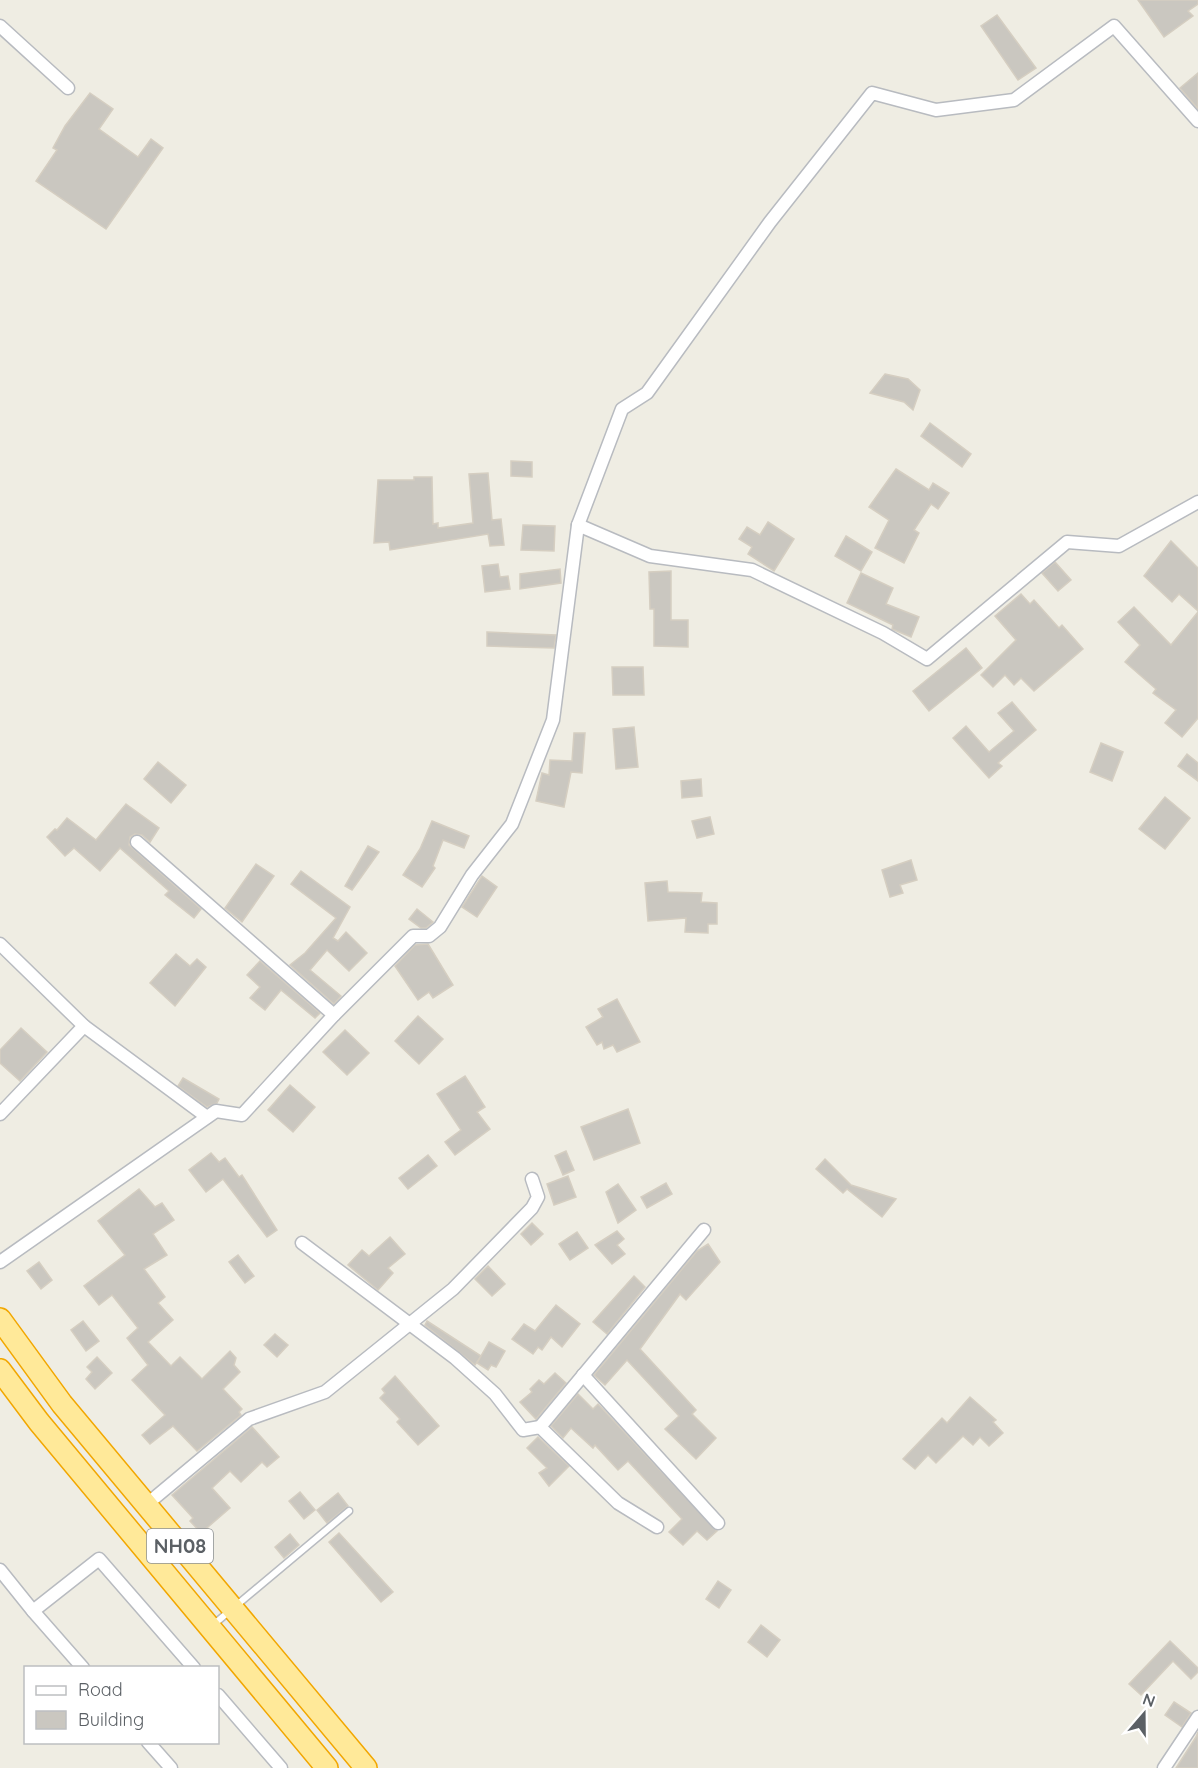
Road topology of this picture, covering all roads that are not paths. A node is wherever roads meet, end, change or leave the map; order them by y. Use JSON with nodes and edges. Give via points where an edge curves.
{"nodes":[{"id":1,"x":0,"y":26,"type":"edge"},
{"id":2,"x":68,"y":88,"type":"dead end"},
{"id":3,"x":1198,"y":121,"type":"edge"},
{"id":4,"x":1198,"y":502,"type":"edge"},
{"id":5,"x":578,"y":525,"type":"junction"},
{"id":6,"x":137,"y":843,"type":"dead end"},
{"id":7,"x":0,"y":945,"type":"edge"},
{"id":8,"x":334,"y":1015,"type":"junction"},
{"id":9,"x":84,"y":1026,"type":"junction"},
{"id":10,"x":0,"y":1114,"type":"edge"},
{"id":11,"x":207,"y":1117,"type":"junction"},
{"id":12,"x":532,"y":1179,"type":"dead end"},
{"id":13,"x":704,"y":1230,"type":"dead end"},
{"id":14,"x":302,"y":1243,"type":"dead end"},
{"id":15,"x":0,"y":1262,"type":"edge"},
{"id":16,"x":0,"y":1319,"type":"edge"},
{"id":17,"x":409,"y":1324,"type":"junction"},
{"id":18,"x":0,"y":1370,"type":"edge"},
{"id":19,"x":583,"y":1375,"type":"junction"},
{"id":20,"x":540,"y":1427,"type":"junction"},
{"id":21,"x":146,"y":1505,"type":"junction"},
{"id":22,"x":349,"y":1511,"type":"dead end"},
{"id":23,"x":718,"y":1523,"type":"dead end"},
{"id":24,"x":657,"y":1527,"type":"dead end"},
{"id":25,"x":0,"y":1570,"type":"edge"},
{"id":26,"x":232,"y":1609,"type":"junction"},
{"id":27,"x":33,"y":1611,"type":"junction"},
{"id":28,"x":210,"y":1628,"type":"junction"},
{"id":29,"x":81,"y":1666,"type":"edge"},
{"id":30,"x":192,"y":1666,"type":"edge"},
{"id":31,"x":219,"y":1696,"type":"edge"},
{"id":32,"x":1198,"y":1717,"type":"edge"},
{"id":33,"x":149,"y":1744,"type":"edge"},
{"id":34,"x":171,"y":1768,"type":"edge"},
{"id":35,"x":281,"y":1768,"type":"edge"},
{"id":36,"x":327,"y":1768,"type":"edge"},
{"id":37,"x":366,"y":1768,"type":"edge"},
{"id":38,"x":1164,"y":1768,"type":"edge"}],
"edges":[{"from":1,"to":2,"type":"street"},
{"from":3,"to":5,"type":"street","via":[[1114,26],[1014,100],[936,110],[872,93],[770,222],[647,393],[622,409]]},
{"from":4,"to":5,"type":"street","via":[[1119,546],[1067,542],[927,659],[884,633],[752,570],[650,556]]},
{"from":5,"to":8,"type":"street","via":[[553,720],[512,824],[472,875],[440,927],[429,936],[413,936]]},
{"from":6,"to":8,"type":"street"},
{"from":7,"to":9,"type":"street"},
{"from":8,"to":11,"type":"street","via":[[242,1115],[216,1111]]},
{"from":9,"to":10,"type":"street"},
{"from":9,"to":11,"type":"street"},
{"from":11,"to":15,"type":"street"},
{"from":12,"to":17,"type":"street","via":[[538,1197],[532,1208],[453,1289]]},
{"from":13,"to":19,"type":"street"},
{"from":14,"to":17,"type":"street"},
{"from":16,"to":21,"type":"highway","number":"NH08","via":[[62,1404]]},
{"from":17,"to":20,"type":"street","via":[[495,1394],[523,1430]]},
{"from":17,"to":21,"type":"street","via":[[325,1392],[249,1419]]},
{"from":18,"to":28,"type":"highway","number":"NH08"},
{"from":19,"to":20,"type":"street"},
{"from":19,"to":23,"type":"street"},
{"from":20,"to":24,"type":"street","via":[[618,1503]]},
{"from":21,"to":26,"type":"highway","number":"NH08"},
{"from":22,"to":26,"type":"lane"},
{"from":25,"to":27,"type":"street"},
{"from":26,"to":28,"type":"lane"},
{"from":26,"to":37,"type":"highway","number":"NH08"},
{"from":27,"to":29,"type":"street"},
{"from":27,"to":30,"type":"street","via":[[99,1559]]},
{"from":28,"to":36,"type":"highway","number":"NH08"},
{"from":31,"to":35,"type":"street"},
{"from":32,"to":38,"type":"street"},
{"from":33,"to":34,"type":"street"}]}
